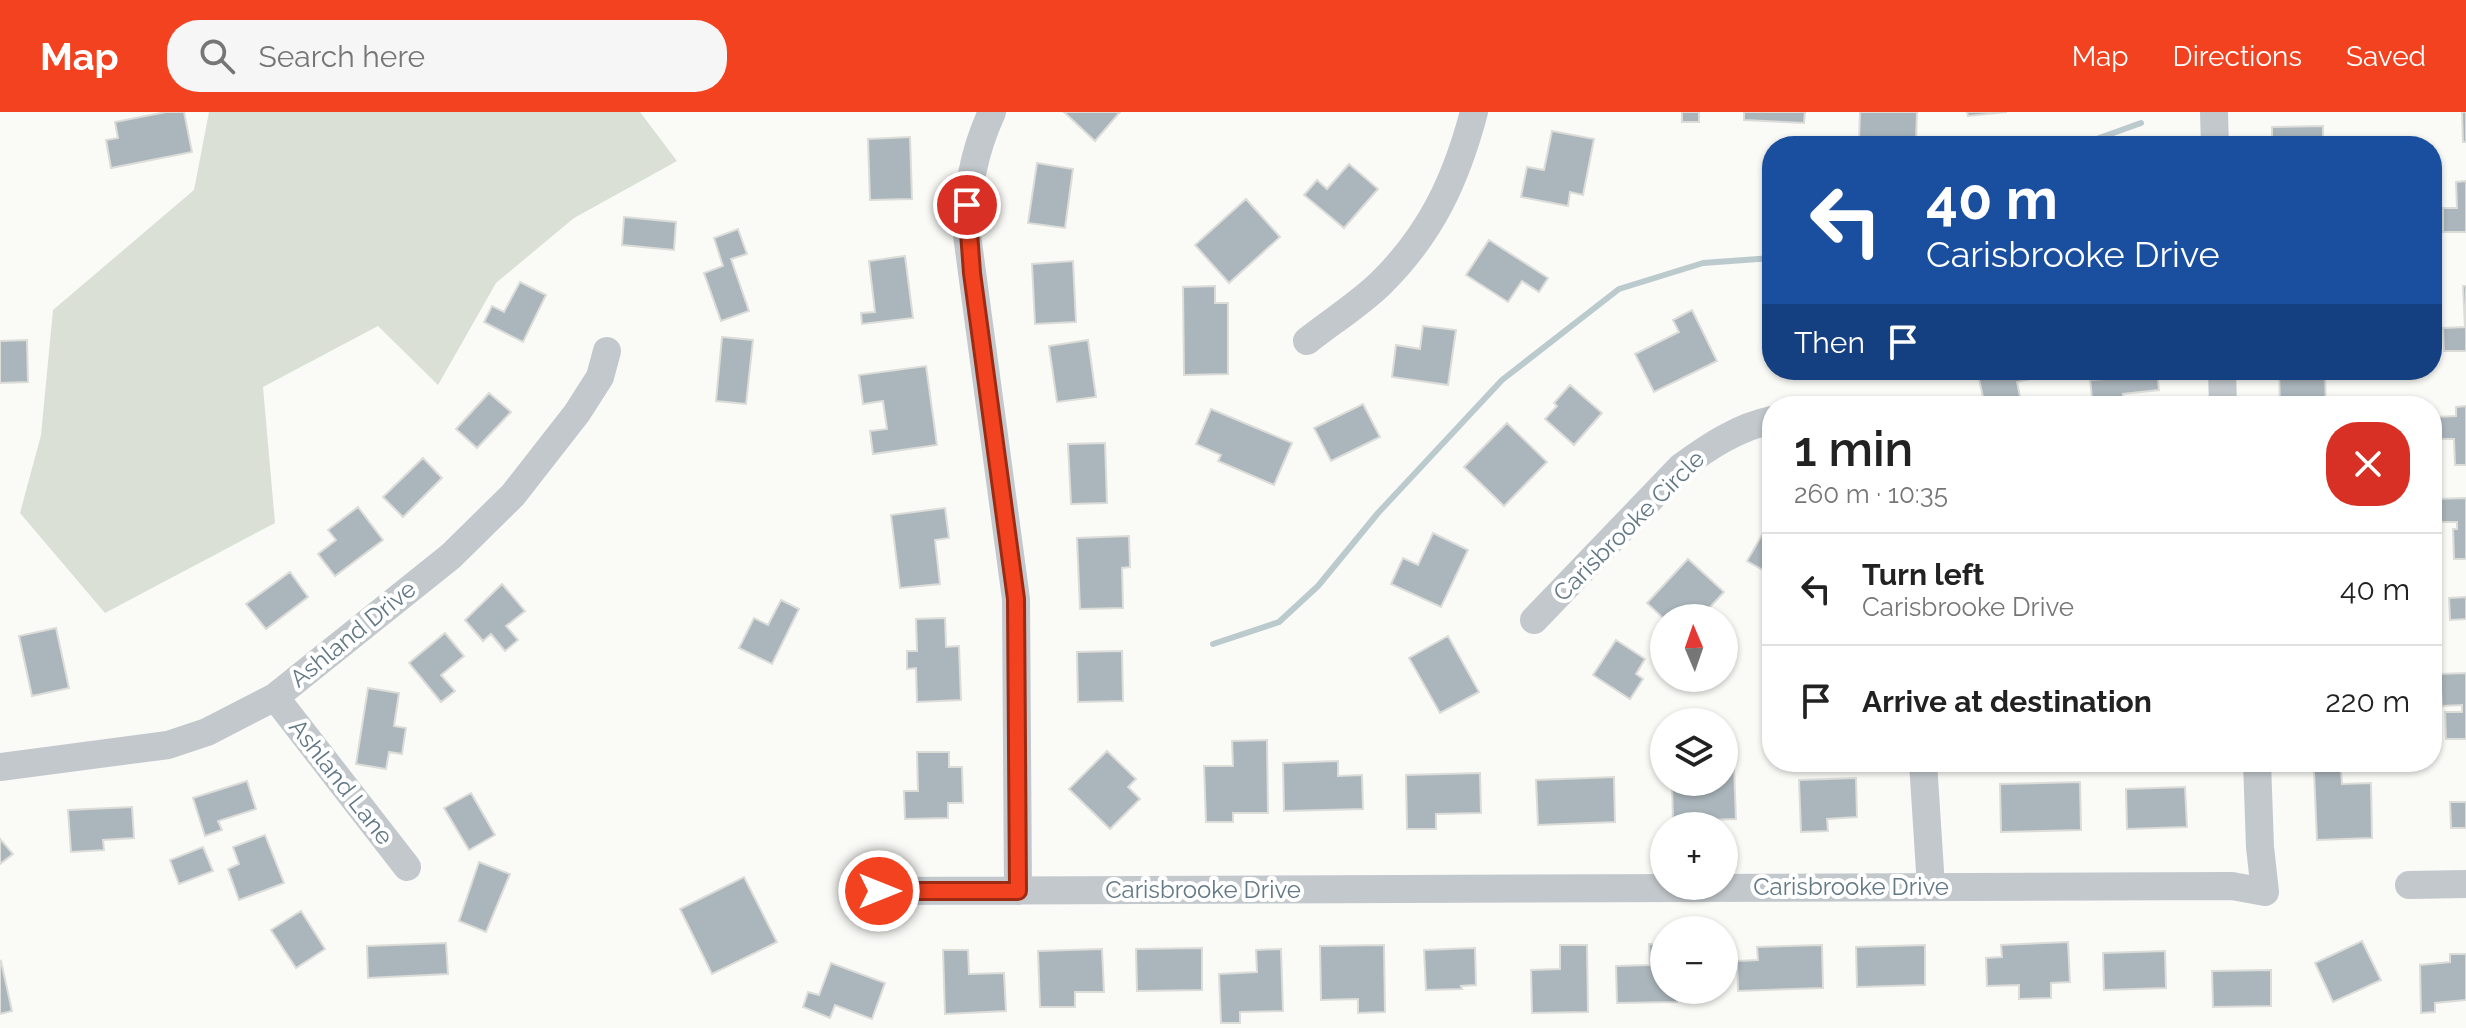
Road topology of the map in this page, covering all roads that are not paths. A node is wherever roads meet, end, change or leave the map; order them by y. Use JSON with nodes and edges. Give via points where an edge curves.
{"nodes":[{"id":1,"x":992,"y":112,"type":"edge"},
{"id":2,"x":1474,"y":112,"type":"edge"},
{"id":3,"x":2214,"y":112,"type":"edge"},
{"id":4,"x":2215,"y":136,"type":"edge"},
{"id":5,"x":1307,"y":341,"type":"dead end"},
{"id":6,"x":607,"y":351,"type":"dead end"},
{"id":7,"x":1762,"y":423,"type":"edge"},
{"id":8,"x":1534,"y":620,"type":"dead end"},
{"id":9,"x":275,"y":697,"type":"junction"},
{"id":10,"x":0,"y":767,"type":"edge"},
{"id":11,"x":1924,"y":772,"type":"edge"},
{"id":12,"x":2257,"y":772,"type":"edge"},
{"id":13,"x":407,"y":867,"type":"dead end"},
{"id":14,"x":2466,"y":884,"type":"edge"},
{"id":15,"x":2409,"y":885,"type":"dead end"},
{"id":16,"x":1931,"y":887,"type":"junction"},
{"id":17,"x":879,"y":891,"type":"dead end"},
{"id":18,"x":1018,"y":891,"type":"junction"}],
"edges":[{"from":1,"to":18,"type":"street","via":[[970,175],[967,235],[1016,599]]},
{"from":2,"to":5,"type":"street","via":[[1449,189],[1410,251],[1379,286]]},
{"from":3,"to":4,"type":"street"},
{"from":6,"to":9,"type":"street","name":"Ashland Drive","via":[[593,389],[513,495],[451,556]]},
{"from":7,"to":8,"type":"street","name":"Carisbrooke Circle","via":[[1705,449],[1681,467]]},
{"from":9,"to":10,"type":"street","name":"Ashland Drive","via":[[207,732],[168,745]]},
{"from":9,"to":13,"type":"street","name":"Ashland Lane"},
{"from":11,"to":16,"type":"street"},
{"from":12,"to":16,"type":"street","name":"Carisbrooke Drive","via":[[2265,892],[2232,886]]},
{"from":14,"to":15,"type":"street"},
{"from":16,"to":18,"type":"street","name":"Carisbrooke Drive"},
{"from":17,"to":18,"type":"street","name":"Carisbrooke Drive"}]}
